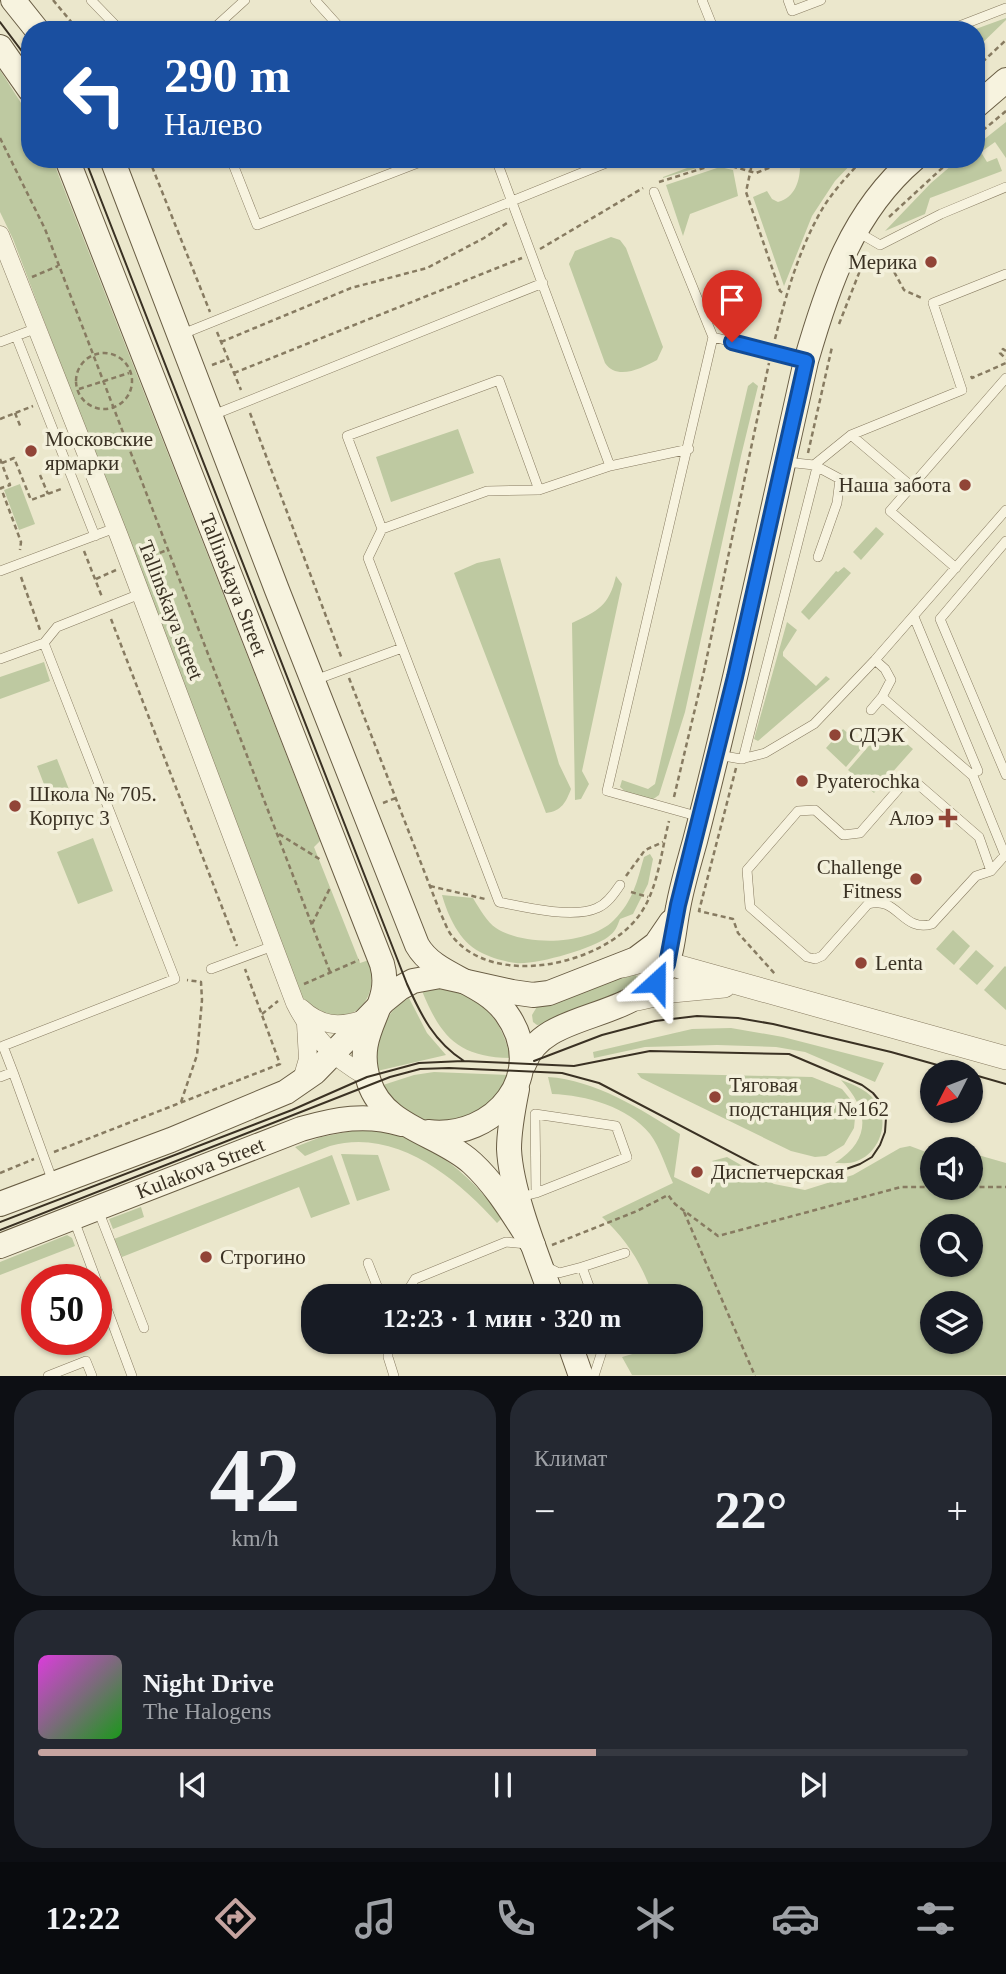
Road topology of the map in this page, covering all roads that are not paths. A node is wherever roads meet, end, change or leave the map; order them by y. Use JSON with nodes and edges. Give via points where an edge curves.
{"nodes":[{"id":1,"x":13,"y":0,"type":"edge"},
{"id":2,"x":91,"y":0,"type":"edge"},
{"id":3,"x":245,"y":0,"type":"edge"},
{"id":4,"x":315,"y":0,"type":"edge"},
{"id":5,"x":702,"y":0,"type":"edge"},
{"id":6,"x":788,"y":0,"type":"edge"},
{"id":7,"x":821,"y":0,"type":"edge"},
{"id":8,"x":1006,"y":8,"type":"edge"},
{"id":9,"x":30,"y":21,"type":"edge"},
{"id":10,"x":111,"y":21,"type":"edge"},
{"id":11,"x":222,"y":21,"type":"edge"},
{"id":12,"x":334,"y":21,"type":"edge"},
{"id":13,"x":710,"y":21,"type":"edge"},
{"id":14,"x":972,"y":21,"type":"edge"},
{"id":15,"x":0,"y":47,"type":"edge"},
{"id":16,"x":21,"y":77,"type":"edge"},
{"id":17,"x":1006,"y":80,"type":"edge"},
{"id":18,"x":985,"y":98,"type":"edge"},
{"id":19,"x":71,"y":168,"type":"edge"},
{"id":20,"x":115,"y":168,"type":"edge"},
{"id":21,"x":235,"y":168,"type":"edge"},
{"id":22,"x":405,"y":168,"type":"edge"},
{"id":23,"x":499,"y":168,"type":"edge"},
{"id":24,"x":594,"y":168,"type":"edge"},
{"id":25,"x":905,"y":168,"type":"edge"},
{"id":26,"x":1006,"y":187,"type":"edge"},
{"id":27,"x":654,"y":192,"type":"dead end"},
{"id":28,"x":512,"y":201,"type":"junction"},
{"id":29,"x":869,"y":239,"type":"junction"},
{"id":30,"x":2,"y":242,"type":"edge"},
{"id":31,"x":1006,"y":274,"type":"edge"},
{"id":32,"x":543,"y":283,"type":"junction"},
{"id":33,"x":37,"y":328,"type":"junction"},
{"id":34,"x":178,"y":335,"type":"junction"},
{"id":35,"x":16,"y":337,"type":"junction"},
{"id":36,"x":713,"y":337,"type":"junction"},
{"id":37,"x":0,"y":342,"type":"edge"},
{"id":38,"x":806,"y":361,"type":"junction"},
{"id":39,"x":1006,"y":378,"type":"edge"},
{"id":40,"x":209,"y":416,"type":"junction"},
{"id":41,"x":851,"y":435,"type":"junction"},
{"id":42,"x":689,"y":449,"type":"junction"},
{"id":43,"x":805,"y":464,"type":"junction"},
{"id":44,"x":610,"y":467,"type":"junction"},
{"id":45,"x":911,"y":486,"type":"junction"},
{"id":46,"x":539,"y":490,"type":"junction"},
{"id":47,"x":1006,"y":510,"type":"edge"},
{"id":48,"x":116,"y":528,"type":"junction"},
{"id":49,"x":382,"y":529,"type":"junction"},
{"id":50,"x":95,"y":536,"type":"junction"},
{"id":51,"x":1006,"y":541,"type":"edge"},
{"id":52,"x":818,"y":557,"type":"dead end"},
{"id":53,"x":956,"y":568,"type":"junction"},
{"id":54,"x":0,"y":571,"type":"edge"},
{"id":55,"x":140,"y":594,"type":"junction"},
{"id":56,"x":914,"y":617,"type":"junction"},
{"id":57,"x":44,"y":643,"type":"junction"},
{"id":58,"x":402,"y":648,"type":"junction"},
{"id":59,"x":0,"y":660,"type":"edge"},
{"id":60,"x":876,"y":660,"type":"junction"},
{"id":61,"x":313,"y":681,"type":"junction"},
{"id":62,"x":882,"y":697,"type":"junction"},
{"id":63,"x":871,"y":710,"type":"dead end"},
{"id":64,"x":716,"y":754,"type":"junction"},
{"id":65,"x":743,"y":759,"type":"junction"},
{"id":66,"x":978,"y":771,"type":"dead end"},
{"id":67,"x":1006,"y":775,"type":"edge"},
{"id":68,"x":701,"y":818,"type":"junction"},
{"id":69,"x":991,"y":871,"type":"junction"},
{"id":70,"x":620,"y":885,"type":"road end"},
{"id":71,"x":658,"y":900,"type":"junction"},
{"id":72,"x":273,"y":946,"type":"junction"},
{"id":73,"x":667,"y":964,"type":"junction"},
{"id":74,"x":623,"y":966,"type":"junction"},
{"id":75,"x":211,"y":969,"type":"dead end"},
{"id":76,"x":468,"y":982,"type":"junction"},
{"id":77,"x":748,"y":988,"type":"junction"},
{"id":78,"x":637,"y":999,"type":"junction"},
{"id":79,"x":295,"y":1003,"type":"junction"},
{"id":80,"x":376,"y":1012,"type":"junction"},
{"id":81,"x":306,"y":1024,"type":"junction"},
{"id":82,"x":334,"y":1055,"type":"junction"},
{"id":83,"x":1006,"y":1058,"type":"edge"},
{"id":84,"x":13,"y":1072,"type":"junction"},
{"id":85,"x":521,"y":1073,"type":"junction"},
{"id":86,"x":0,"y":1077,"type":"edge"},
{"id":87,"x":367,"y":1077,"type":"junction"},
{"id":88,"x":301,"y":1083,"type":"junction"},
{"id":89,"x":414,"y":1128,"type":"junction"},
{"id":90,"x":485,"y":1176,"type":"junction"},
{"id":91,"x":54,"y":1184,"type":"junction"},
{"id":92,"x":528,"y":1195,"type":"junction"},
{"id":93,"x":0,"y":1205,"type":"edge"},
{"id":94,"x":98,"y":1209,"type":"junction"},
{"id":95,"x":74,"y":1218,"type":"junction"},
{"id":96,"x":0,"y":1246,"type":"edge"},
{"id":97,"x":541,"y":1250,"type":"junction"},
{"id":98,"x":625,"y":1253,"type":"dead end"},
{"id":99,"x":368,"y":1263,"type":"dead end"},
{"id":100,"x":583,"y":1267,"type":"junction"},
{"id":101,"x":376,"y":1284,"type":"edge"},
{"id":102,"x":412,"y":1284,"type":"edge"},
{"id":103,"x":549,"y":1284,"type":"edge"},
{"id":104,"x":589,"y":1284,"type":"edge"},
{"id":105,"x":144,"y":1328,"type":"dead end"},
{"id":106,"x":388,"y":1354,"type":"edge"},
{"id":107,"x":573,"y":1354,"type":"edge"},
{"id":108,"x":601,"y":1354,"type":"edge"},
{"id":109,"x":48,"y":1376,"type":"edge"},
{"id":110,"x":92,"y":1376,"type":"edge"},
{"id":111,"x":132,"y":1376,"type":"edge"},
{"id":112,"x":394,"y":1376,"type":"edge"},
{"id":113,"x":581,"y":1376,"type":"edge"},
{"id":114,"x":594,"y":1376,"type":"edge"}],
"edges":[{"from":1,"to":9,"type":"main road"},
{"from":2,"to":10,"type":"lane"},
{"from":3,"to":11,"type":"lane"},
{"from":4,"to":12,"type":"lane"},
{"from":5,"to":13,"type":"lane"},
{"from":6,"to":7,"type":"lane","via":[[792,11]]},
{"from":8,"to":14,"type":"lane"},
{"from":15,"to":16,"type":"main road"},
{"from":17,"to":18,"type":"main road"},
{"from":19,"to":80,"type":"main road","name":"Tallinskaya Street","via":[[382,964],[385,986]]},
{"from":20,"to":34,"type":"main road","name":"Tallinskaya Street"},
{"from":21,"to":22,"type":"lane","via":[[257,225]]},
{"from":23,"to":28,"type":"lane"},
{"from":24,"to":28,"type":"lane"},
{"from":25,"to":29,"type":"main road","via":[[872,203]]},
{"from":26,"to":29,"type":"lane"},
{"from":27,"to":36,"type":"lane"},
{"from":28,"to":32,"type":"lane"},
{"from":28,"to":34,"type":"lane"},
{"from":29,"to":38,"type":"main road","via":[[828,291]]},
{"from":30,"to":33,"type":"street","name":"Tallinskaya street"},
{"from":31,"to":41,"type":"lane","via":[[933,303],[962,390]]},
{"from":32,"to":40,"type":"lane"},
{"from":32,"to":44,"type":"lane"},
{"from":33,"to":35,"type":"lane"},
{"from":33,"to":48,"type":"street","name":"Tallinskaya street"},
{"from":34,"to":40,"type":"main road","name":"Tallinskaya Street"},
{"from":35,"to":37,"type":"lane"},
{"from":35,"to":50,"type":"lane"},
{"from":36,"to":38,"type":"lane"},
{"from":36,"to":42,"type":"lane"},
{"from":38,"to":43,"type":"main road"},
{"from":39,"to":45,"type":"lane"},
{"from":40,"to":61,"type":"main road","name":"Tallinskaya Street"},
{"from":41,"to":43,"type":"lane"},
{"from":41,"to":45,"type":"lane"},
{"from":42,"to":44,"type":"lane"},
{"from":42,"to":68,"type":"lane","via":[[607,791]]},
{"from":43,"to":52,"type":"lane","via":[[840,480]]},
{"from":43,"to":64,"type":"main road"},
{"from":43,"to":65,"type":"lane"},
{"from":44,"to":46,"type":"lane"},
{"from":45,"to":53,"type":"lane","via":[[890,511]]},
{"from":46,"to":49,"type":"lane","via":[[486,491]]},
{"from":46,"to":49,"type":"lane","via":[[499,380],[347,436]]},
{"from":47,"to":53,"type":"lane"},
{"from":48,"to":50,"type":"lane"},
{"from":48,"to":55,"type":"street","name":"Tallinskaya street"},
{"from":49,"to":58,"type":"lane","via":[[368,558]]},
{"from":50,"to":54,"type":"lane"},
{"from":51,"to":67,"type":"lane","via":[[940,619]]},
{"from":53,"to":56,"type":"lane"},
{"from":55,"to":57,"type":"lane","via":[[57,627]]},
{"from":55,"to":72,"type":"street","name":"Tallinskaya street"},
{"from":56,"to":60,"type":"lane"},
{"from":56,"to":66,"type":"lane"},
{"from":57,"to":59,"type":"lane"},
{"from":57,"to":84,"type":"lane","via":[[175,979],[3,1046]]},
{"from":58,"to":61,"type":"lane"},
{"from":58,"to":70,"type":"lane","via":[[499,902],[540,911],[590,911]]},
{"from":60,"to":62,"type":"lane","via":[[890,674],[890,685]]},
{"from":60,"to":65,"type":"lane","via":[[814,724],[770,751]]},
{"from":61,"to":76,"type":"main road","name":"Tallinskaya Street","via":[[417,945],[432,963]]},
{"from":62,"to":63,"type":"lane"},
{"from":62,"to":69,"type":"lane","via":[[973,776],[1005,855]]},
{"from":64,"to":65,"type":"lane"},
{"from":64,"to":68,"type":"main road"},
{"from":68,"to":71,"type":"main road"},
{"from":69,"to":69,"type":"lane","via":[[976,876],[937,920],[926,926],[908,921],[887,903],[868,904],[816,959],[807,957],[750,907],[747,870],[798,811],[816,810],[843,835],[860,834],[901,786],[919,785],[979,837]]},
{"from":71,"to":73,"type":"main road"},
{"from":71,"to":74,"type":"main road","via":[[670,925],[650,950]]},
{"from":72,"to":75,"type":"lane"},
{"from":72,"to":79,"type":"street","name":"Tallinskaya street"},
{"from":73,"to":74,"type":"street","via":[[642,961]]},
{"from":73,"to":77,"type":"street"},
{"from":73,"to":78,"type":"main road"},
{"from":74,"to":76,"type":"main road","via":[[539,994]]},
{"from":76,"to":80,"type":"main road","name":"Tallinskaya Street","via":[[440,976],[421,978],[400,988]]},
{"from":76,"to":85,"type":"main road","name":"Tallinskaya Street","via":[[486,992],[509,1017],[521,1046]]},
{"from":77,"to":78,"type":"street","via":[[704,987]]},
{"from":77,"to":83,"type":"street"},
{"from":78,"to":85,"type":"main road","via":[[544,1037],[535,1044]]},
{"from":79,"to":80,"type":"street","via":[[309,1016],[335,1026]]},
{"from":79,"to":81,"type":"street","name":"Tallinskaya street"},
{"from":80,"to":82,"type":"main road","name":"Kulakova Street"},
{"from":80,"to":87,"type":"main road","name":"Tallinskaya Street","via":[[364,1044]]},
{"from":81,"to":82,"type":"street"},
{"from":81,"to":88,"type":"street","via":[[308,1059]]},
{"from":82,"to":87,"type":"street"},
{"from":82,"to":88,"type":"main road","name":"Kulakova Street"},
{"from":84,"to":86,"type":"lane"},
{"from":84,"to":91,"type":"lane"},
{"from":85,"to":89,"type":"main road","via":[[509,1097],[480,1123],[445,1135]]},
{"from":85,"to":92,"type":"main road","name":"Tallinskaya Street","via":[[509,1147],[511,1164]]},
{"from":87,"to":89,"type":"main road","name":"Tallinskaya Street","via":[[381,1104]]},
{"from":88,"to":91,"type":"main road","name":"Kulakova Street","via":[[264,1102]]},
{"from":89,"to":90,"type":"main road","name":"Tallinskaya Street","via":[[455,1149]]},
{"from":89,"to":94,"type":"main road","name":"Kulakova Street","via":[[371,1117],[326,1122]]},
{"from":90,"to":92,"type":"lane","via":[[505,1191]]},
{"from":90,"to":97,"type":"main road","name":"Tallinskaya Street"},
{"from":91,"to":93,"type":"main road","name":"Kulakova Street"},
{"from":92,"to":92,"type":"lane","via":[[627,1157],[616,1126],[535,1114]]},
{"from":92,"to":97,"type":"main road","name":"Tallinskaya Street"},
{"from":94,"to":95,"type":"main road","name":"Kulakova Street"},
{"from":94,"to":105,"type":"lane"},
{"from":95,"to":96,"type":"main road","name":"Kulakova Street"},
{"from":95,"to":111,"type":"lane"},
{"from":97,"to":100,"type":"lane","via":[[559,1273]]},
{"from":97,"to":102,"type":"lane","via":[[506,1242]]},
{"from":97,"to":103,"type":"main road","name":"Tallinskaya Street"},
{"from":98,"to":100,"type":"lane"},
{"from":99,"to":101,"type":"lane"},
{"from":100,"to":104,"type":"lane"},
{"from":106,"to":112,"type":"lane"},
{"from":107,"to":113,"type":"main road"},
{"from":108,"to":114,"type":"lane"},
{"from":109,"to":110,"type":"lane","via":[[86,1360]]}]}
